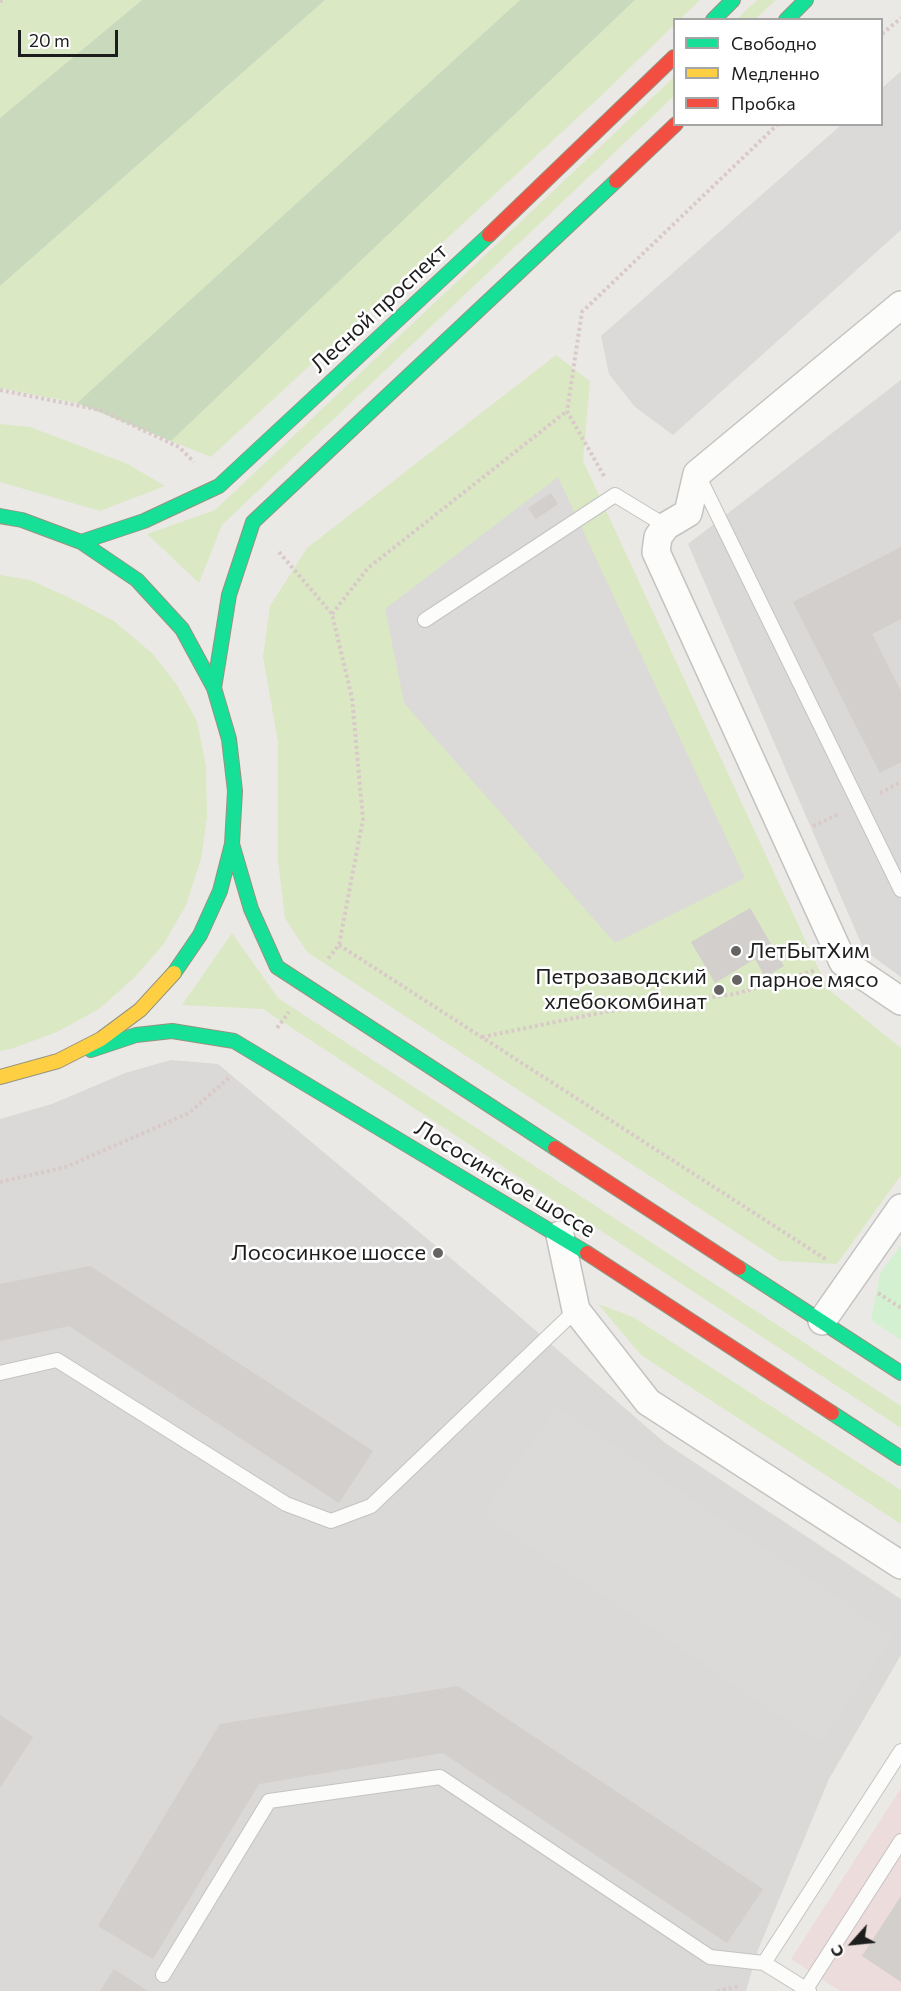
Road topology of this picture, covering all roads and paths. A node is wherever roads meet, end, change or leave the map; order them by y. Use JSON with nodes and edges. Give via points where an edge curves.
{"nodes":[{"id":1,"x":733,"y":0,"type":"edge"},
{"id":2,"x":806,"y":0,"type":"edge"},
{"id":3,"x":715,"y":18,"type":"edge"},
{"id":4,"x":788,"y":18,"type":"edge"},
{"id":5,"x":901,"y":18,"type":"edge"},
{"id":6,"x":883,"y":33,"type":"edge"},
{"id":7,"x":673,"y":59,"type":"edge"},
{"id":8,"x":674,"y":126,"type":"edge"},
{"id":9,"x":776,"y":126,"type":"edge"},
{"id":10,"x":901,"y":305,"type":"edge"},
{"id":11,"x":0,"y":390,"type":"edge"},
{"id":12,"x":567,"y":411,"type":"junction"},
{"id":13,"x":697,"y":474,"type":"junction"},
{"id":14,"x":219,"y":486,"type":"junction"},
{"id":15,"x":615,"y":495,"type":"junction"},
{"id":16,"x":0,"y":516,"type":"edge"},
{"id":17,"x":253,"y":522,"type":"junction"},
{"id":18,"x":666,"y":526,"type":"junction"},
{"id":19,"x":81,"y":542,"type":"junction"},
{"id":20,"x":332,"y":614,"type":"junction"},
{"id":21,"x":426,"y":620,"type":"dead end"},
{"id":22,"x":214,"y":688,"type":"junction"},
{"id":23,"x":232,"y":844,"type":"junction"},
{"id":24,"x":901,"y":890,"type":"edge"},
{"id":25,"x":339,"y":945,"type":"junction"},
{"id":26,"x":843,"y":962,"type":"junction"},
{"id":27,"x":308,"y":988,"type":"junction"},
{"id":28,"x":901,"y":1000,"type":"edge"},
{"id":29,"x":482,"y":1037,"type":"junction"},
{"id":30,"x":257,"y":1054,"type":"junction"},
{"id":31,"x":58,"y":1061,"type":"junction"},
{"id":32,"x":0,"y":1077,"type":"edge"},
{"id":33,"x":0,"y":1182,"type":"edge"},
{"id":34,"x":901,"y":1208,"type":"edge"},
{"id":35,"x":560,"y":1235,"type":"junction"},
{"id":36,"x":853,"y":1277,"type":"junction"},
{"id":37,"x":901,"y":1308,"type":"edge"},
{"id":38,"x":576,"y":1310,"type":"junction"},
{"id":39,"x":822,"y":1321,"type":"junction"},
{"id":40,"x":0,"y":1373,"type":"edge"},
{"id":41,"x":901,"y":1373,"type":"edge"},
{"id":42,"x":901,"y":1458,"type":"edge"},
{"id":43,"x":901,"y":1564,"type":"edge"},
{"id":44,"x":901,"y":1751,"type":"edge"},
{"id":45,"x":901,"y":1841,"type":"edge"},
{"id":46,"x":764,"y":1963,"type":"junction"},
{"id":47,"x":164,"y":1975,"type":"dead end"},
{"id":48,"x":807,"y":1990,"type":"edge"}],
"edges":[{"from":1,"to":3,"type":"main road"},
{"from":2,"to":4,"type":"main road"},
{"from":5,"to":6,"type":"path"},
{"from":7,"to":14,"type":"main road","name":"Лесной проспект"},
{"from":8,"to":17,"type":"main road"},
{"from":9,"to":12,"type":"path","via":[[582,312]]},
{"from":10,"to":13,"type":"street"},
{"from":11,"to":14,"type":"path","via":[[100,410],[179,447]]},
{"from":12,"to":15,"type":"path"},
{"from":12,"to":20,"type":"path","via":[[368,568]]},
{"from":13,"to":18,"type":"street","via":[[688,513]]},
{"from":13,"to":24,"type":"lane"},
{"from":14,"to":19,"type":"main road","name":"Лесной проспект","via":[[144,521]]},
{"from":15,"to":18,"type":"lane"},
{"from":15,"to":21,"type":"lane"},
{"from":16,"to":19,"type":"main road"},
{"from":17,"to":20,"type":"path"},
{"from":17,"to":22,"type":"main road","via":[[229,595]]},
{"from":18,"to":26,"type":"street","via":[[658,537],[656,552]]},
{"from":19,"to":22,"type":"main road","via":[[137,580],[182,629]]},
{"from":20,"to":25,"type":"path","via":[[352,698],[363,819]]},
{"from":22,"to":23,"type":"main road","via":[[230,739],[236,791]]},
{"from":23,"to":27,"type":"main road","via":[[251,909],[277,967]]},
{"from":23,"to":31,"type":"main road","via":[[220,891],[200,935],[173,975],[125,1022]]},
{"from":25,"to":27,"type":"path"},
{"from":25,"to":29,"type":"path"},
{"from":26,"to":28,"type":"street"},
{"from":26,"to":29,"type":"path","via":[[735,994],[604,1011]]},
{"from":27,"to":30,"type":"path"},
{"from":27,"to":39,"type":"main road"},
{"from":29,"to":36,"type":"path"},
{"from":30,"to":31,"type":"main road","name":"Лососинское шоссе","via":[[234,1041],[172,1031],[136,1035]]},
{"from":30,"to":33,"type":"path","via":[[189,1113],[66,1167]]},
{"from":30,"to":35,"type":"main road","name":"Лососинское шоссе"},
{"from":31,"to":32,"type":"main road"},
{"from":34,"to":36,"type":"street"},
{"from":35,"to":38,"type":"street"},
{"from":35,"to":42,"type":"main road","name":"Лососинское шоссе"},
{"from":36,"to":37,"type":"path"},
{"from":36,"to":39,"type":"street"},
{"from":38,"to":40,"type":"lane","via":[[371,1506],[331,1521],[286,1504],[57,1360]]},
{"from":38,"to":43,"type":"street","via":[[648,1402]]},
{"from":39,"to":41,"type":"main road"},
{"from":44,"to":46,"type":"lane"},
{"from":45,"to":48,"type":"lane"},
{"from":46,"to":47,"type":"lane","via":[[710,1957],[440,1777],[269,1801]]},
{"from":46,"to":48,"type":"lane"}]}
